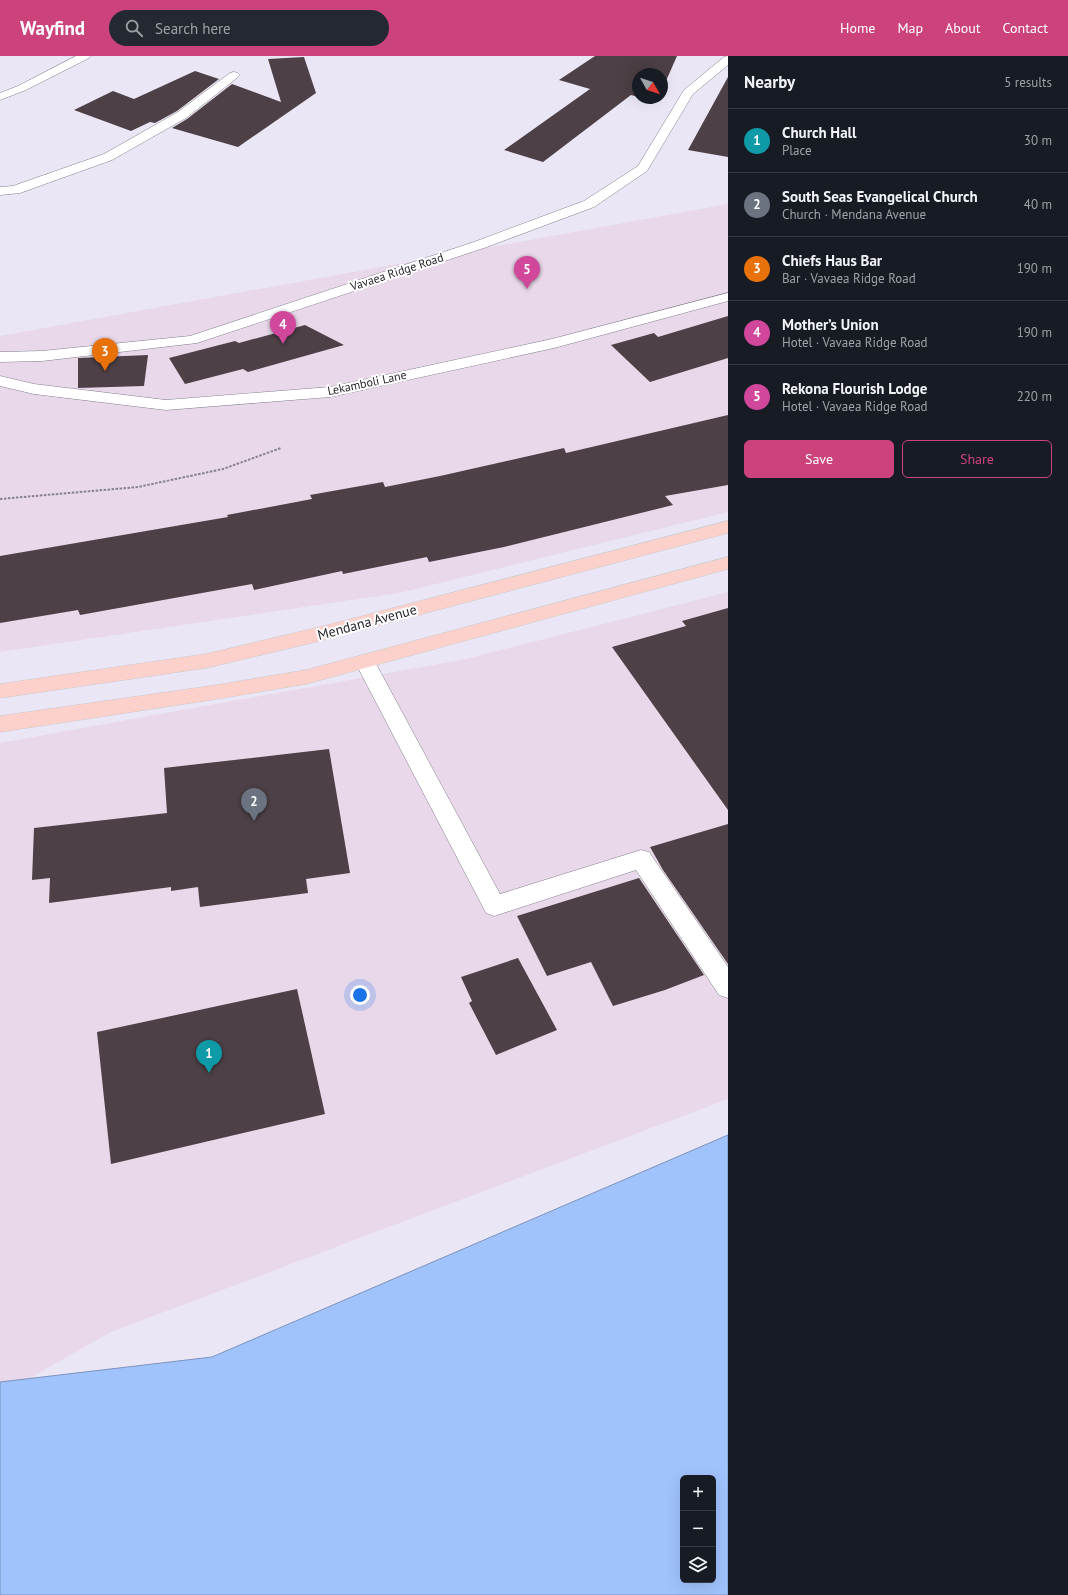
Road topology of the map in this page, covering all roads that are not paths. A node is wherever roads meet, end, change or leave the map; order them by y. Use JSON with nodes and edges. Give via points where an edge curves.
{"nodes":[{"id":1,"x":85,"y":56,"type":"edge"},
{"id":2,"x":728,"y":59,"type":"edge"},
{"id":3,"x":234,"y":76,"type":"dead end"},
{"id":4,"x":0,"y":98,"type":"edge"},
{"id":5,"x":0,"y":191,"type":"edge"},
{"id":6,"x":728,"y":298,"type":"edge"},
{"id":7,"x":0,"y":357,"type":"edge"},
{"id":8,"x":0,"y":381,"type":"edge"},
{"id":9,"x":728,"y":528,"type":"edge"},
{"id":10,"x":728,"y":563,"type":"edge"},
{"id":11,"x":365,"y":662,"type":"junction"},
{"id":12,"x":0,"y":691,"type":"edge"},
{"id":13,"x":0,"y":724,"type":"edge"},
{"id":14,"x":728,"y":988,"type":"edge"}],
"edges":[{"from":1,"to":4,"type":"street"},
{"from":2,"to":7,"type":"street","name":"Vavaea Ridge Road","via":[[688,92],[643,168],[589,204],[479,245],[192,340],[42,356]]},
{"from":3,"to":5,"type":"street","via":[[182,115],[108,156],[15,190]]},
{"from":6,"to":8,"type":"street","name":"Lekamboli Lane","via":[[554,343],[330,392],[166,405],[34,389]]},
{"from":9,"to":12,"type":"main road","name":"Mendana Avenue","via":[[324,633],[206,661]]},
{"from":10,"to":11,"type":"main road"},
{"from":11,"to":13,"type":"main road","via":[[306,677]]},
{"from":11,"to":14,"type":"street","via":[[494,906],[640,859]]}]}
